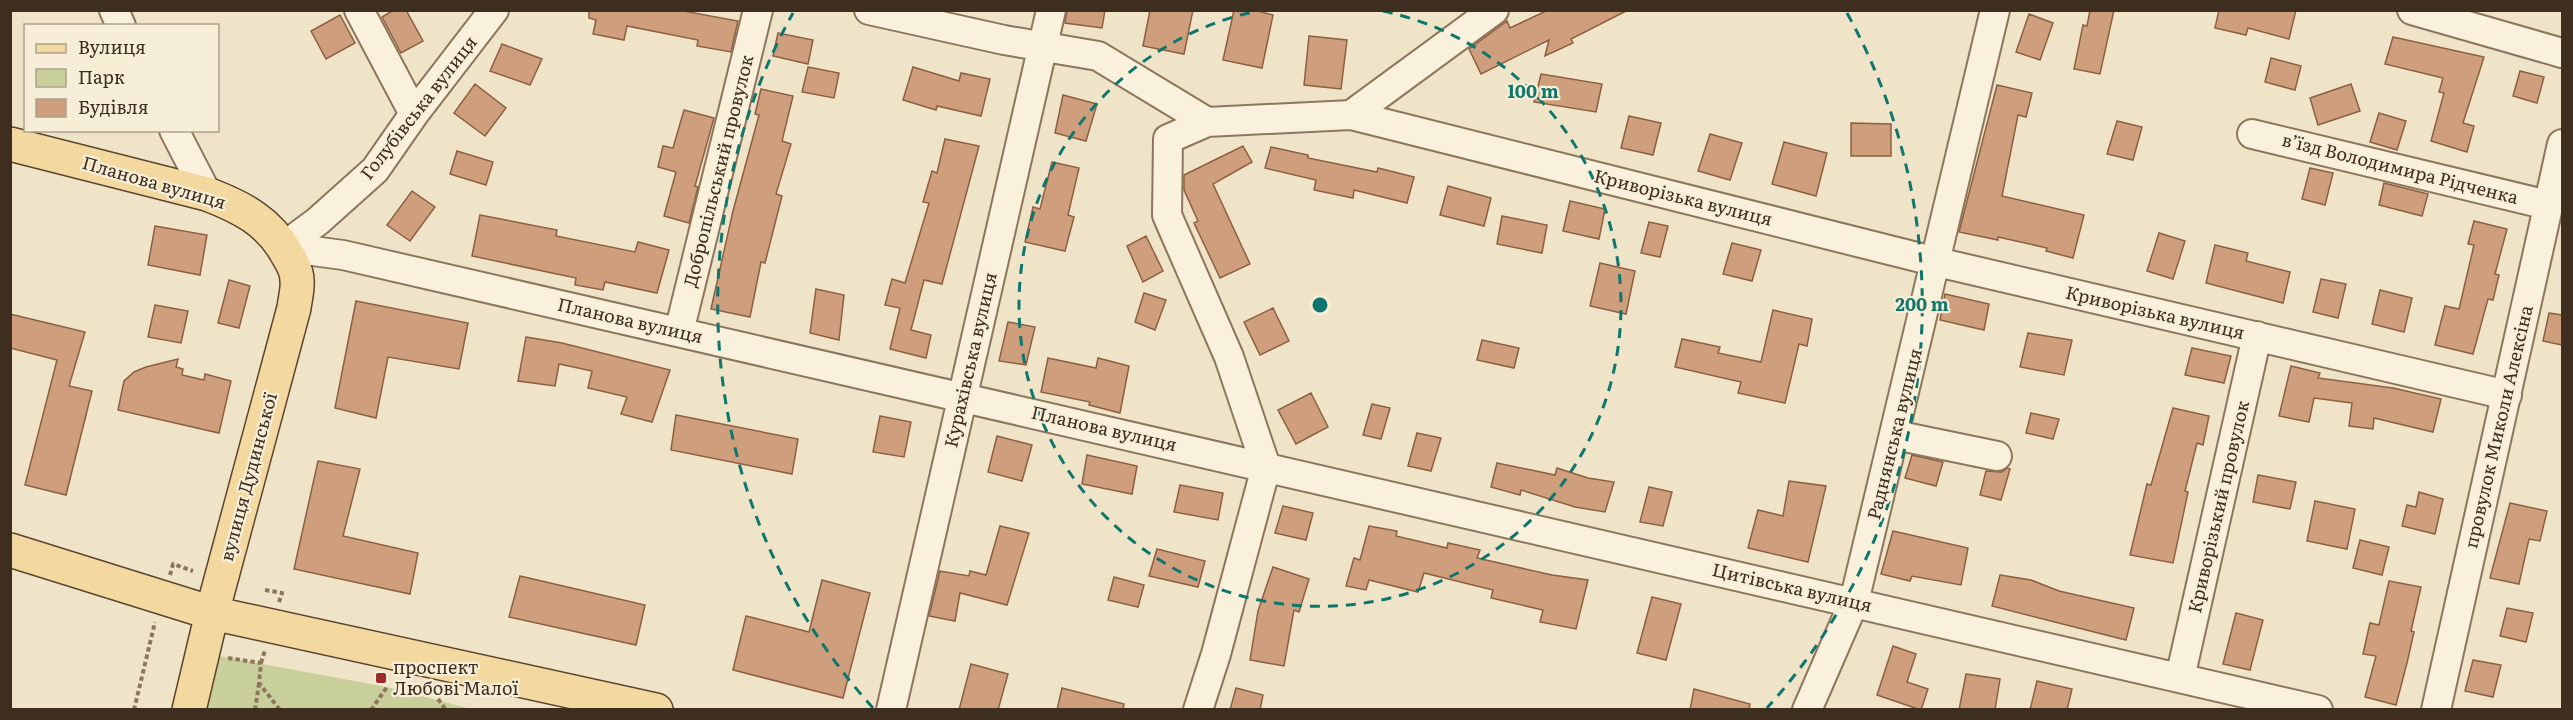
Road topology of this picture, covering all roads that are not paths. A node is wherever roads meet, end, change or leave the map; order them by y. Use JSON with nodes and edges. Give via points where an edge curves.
{"nodes":[{"id":1,"x":114,"y":10,"type":"edge"},
{"id":2,"x":359,"y":10,"type":"edge"},
{"id":3,"x":494,"y":10,"type":"edge"},
{"id":4,"x":758,"y":10,"type":"edge"},
{"id":5,"x":869,"y":10,"type":"edge"},
{"id":6,"x":1051,"y":10,"type":"edge"},
{"id":7,"x":1494,"y":10,"type":"edge"},
{"id":8,"x":1995,"y":10,"type":"edge"},
{"id":9,"x":2412,"y":10,"type":"edge"},
{"id":10,"x":120,"y":24,"type":"edge"},
{"id":11,"x":1043,"y":47,"type":"junction"},
{"id":12,"x":2562,"y":54,"type":"edge"},
{"id":13,"x":414,"y":114,"type":"junction"},
{"id":14,"x":1351,"y":115,"type":"junction"},
{"id":15,"x":1207,"y":122,"type":"junction"},
{"id":16,"x":175,"y":132,"type":"edge"},
{"id":17,"x":2252,"y":134,"type":"dead end"},
{"id":18,"x":10,"y":144,"type":"edge"},
{"id":19,"x":2562,"y":144,"type":"edge"},
{"id":20,"x":207,"y":194,"type":"junction"},
{"id":21,"x":2548,"y":205,"type":"junction"},
{"id":22,"x":283,"y":247,"type":"junction"},
{"id":23,"x":1937,"y":262,"type":"junction"},
{"id":24,"x":679,"y":332,"type":"junction"},
{"id":25,"x":2257,"y":336,"type":"junction"},
{"id":26,"x":2507,"y":395,"type":"junction"},
{"id":27,"x":963,"y":397,"type":"junction"},
{"id":28,"x":1895,"y":435,"type":"junction"},
{"id":29,"x":1997,"y":456,"type":"dead end"},
{"id":30,"x":1266,"y":467,"type":"junction"},
{"id":31,"x":10,"y":550,"type":"edge"},
{"id":32,"x":1854,"y":603,"type":"junction"},
{"id":33,"x":212,"y":613,"type":"junction"},
{"id":34,"x":2180,"y":678,"type":"junction"},
{"id":35,"x":189,"y":710,"type":"edge"},
{"id":36,"x":656,"y":710,"type":"edge"},
{"id":37,"x":891,"y":710,"type":"edge"},
{"id":38,"x":1198,"y":710,"type":"edge"},
{"id":39,"x":1807,"y":710,"type":"edge"},
{"id":40,"x":2318,"y":710,"type":"edge"},
{"id":41,"x":2436,"y":710,"type":"edge"}],
"edges":[{"from":1,"to":10,"type":"street"},
{"from":2,"to":13,"type":"street"},
{"from":3,"to":13,"type":"street","name":"Голубівська вулиця"},
{"from":4,"to":24,"type":"street","name":"Добропільський провулок"},
{"from":5,"to":11,"type":"street"},
{"from":6,"to":11,"type":"street","name":"Курахівська вулиця"},
{"from":7,"to":14,"type":"street"},
{"from":8,"to":23,"type":"street","name":"Раднянська вулиця"},
{"from":9,"to":12,"type":"street"},
{"from":11,"to":15,"type":"street","via":[[1098,56]]},
{"from":11,"to":27,"type":"street","name":"Курахівська вулиця"},
{"from":13,"to":22,"type":"street","name":"Голубівська вулиця","via":[[375,170]]},
{"from":14,"to":15,"type":"street","name":"Криворізька вулиця"},
{"from":14,"to":23,"type":"street","name":"Криворізька вулиця"},
{"from":15,"to":30,"type":"street","via":[[1168,139],[1167,214],[1229,357]]},
{"from":16,"to":20,"type":"street"},
{"from":17,"to":21,"type":"street","name":"в’їзд Володимира Рідченка"},
{"from":18,"to":20,"type":"main road","name":"Планова вулиця"},
{"from":19,"to":21,"type":"street","name":"провулок Миколи Алексіна"},
{"from":20,"to":22,"type":"main road","name":"Планова вулиця","via":[[259,219]]},
{"from":21,"to":26,"type":"street","name":"провулок Миколи Алексіна"},
{"from":22,"to":24,"type":"street","name":"Планова вулиця","via":[[343,255]]},
{"from":22,"to":33,"type":"main road","name":"вулиця Дудинської","via":[[298,280],[294,308]]},
{"from":23,"to":25,"type":"street","name":"Криворізька вулиця"},
{"from":23,"to":28,"type":"street","name":"Раднянська вулиця"},
{"from":24,"to":27,"type":"street","name":"Планова вулиця"},
{"from":25,"to":26,"type":"street","name":"Криворізька вулиця"},
{"from":25,"to":34,"type":"street","name":"Криворізький провулок"},
{"from":26,"to":41,"type":"street","name":"провулок Миколи Алексіна"},
{"from":27,"to":30,"type":"street","name":"Планова вулиця"},
{"from":27,"to":37,"type":"street","name":"Курахівська вулиця"},
{"from":28,"to":29,"type":"street"},
{"from":28,"to":32,"type":"street","name":"Раднянська вулиця"},
{"from":30,"to":32,"type":"street","name":"Цитівська вулиця"},
{"from":30,"to":38,"type":"street"},
{"from":31,"to":33,"type":"main road"},
{"from":32,"to":34,"type":"street","name":"Цитівська вулиця"},
{"from":32,"to":39,"type":"street","name":"Раднянська вулиця"},
{"from":33,"to":35,"type":"main road","name":"вулиця Дудинської"},
{"from":33,"to":36,"type":"main road"},
{"from":34,"to":40,"type":"street","name":"Цитівська вулиця"}]}
